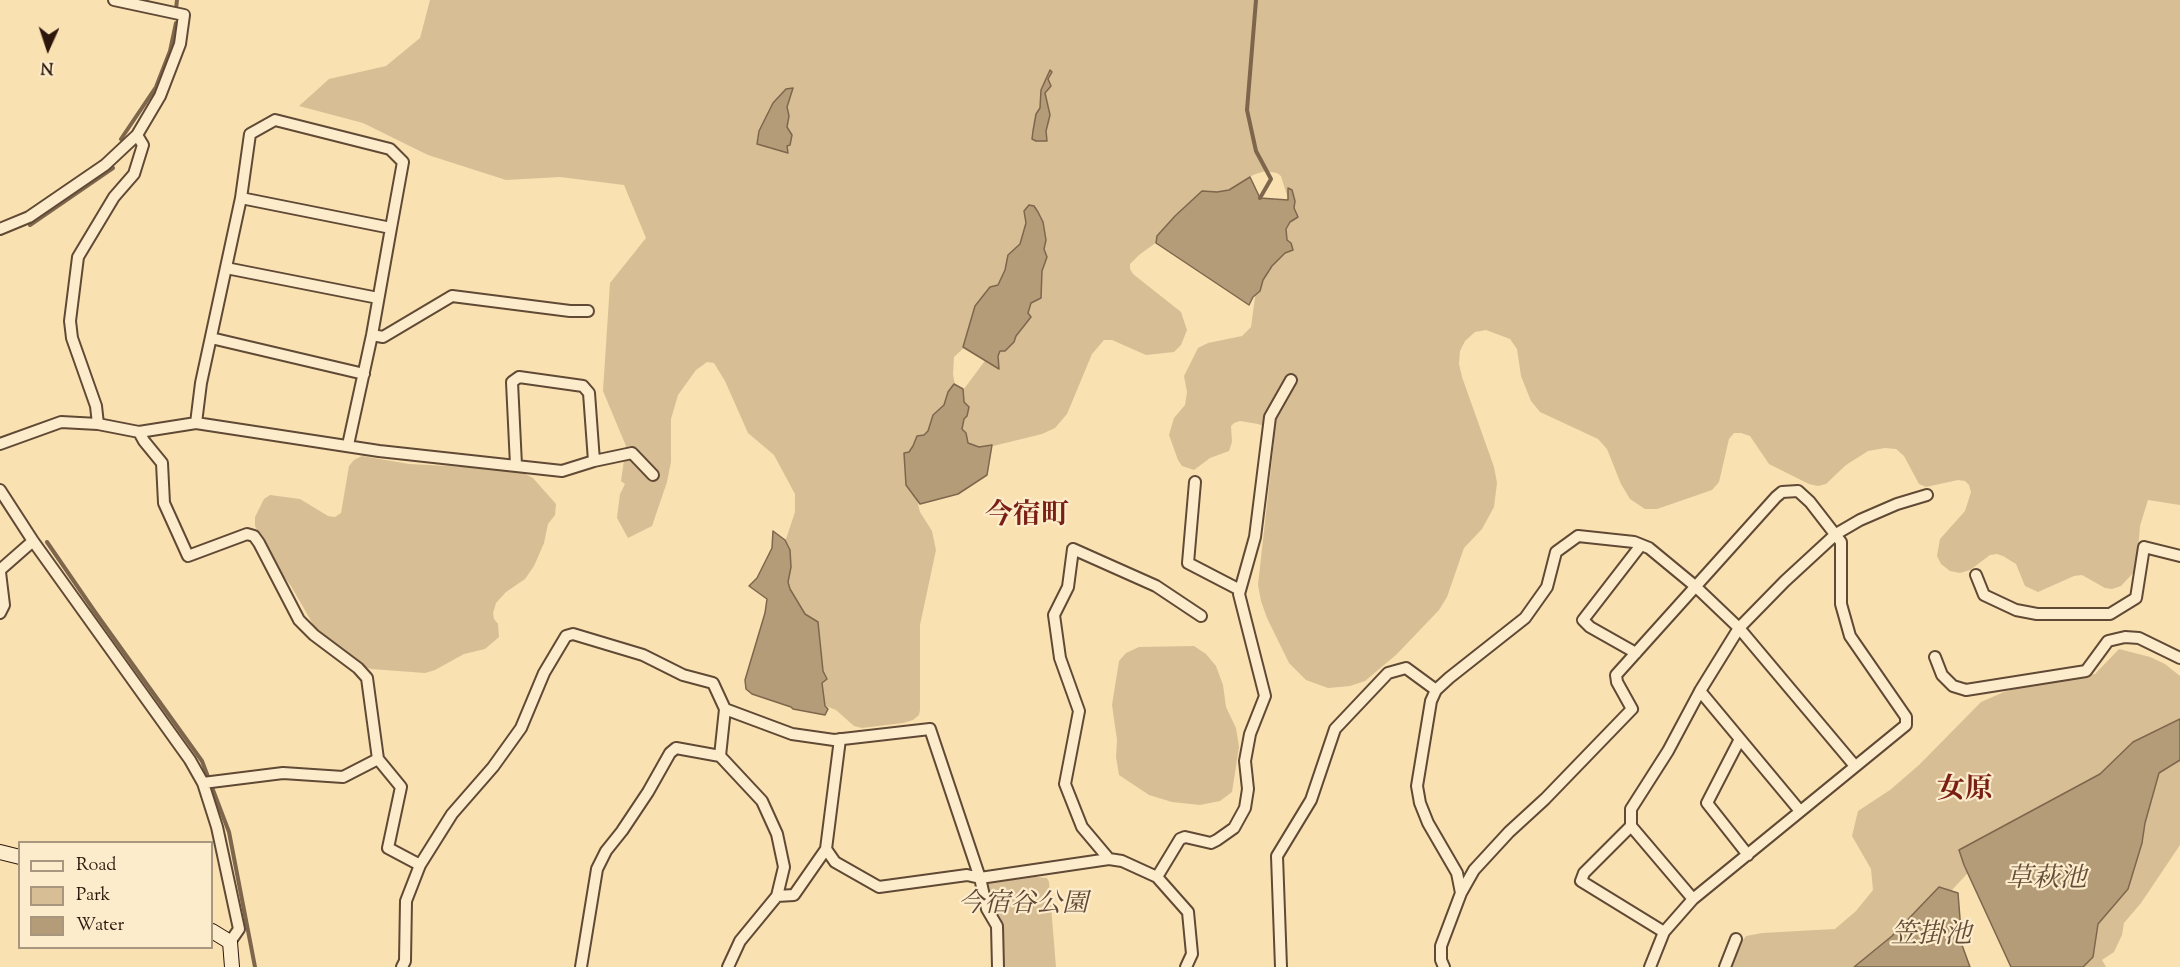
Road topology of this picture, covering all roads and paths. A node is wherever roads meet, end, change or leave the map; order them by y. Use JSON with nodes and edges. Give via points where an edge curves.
{"nodes":[{"id":1,"x":114,"y":0,"type":"edge"},
{"id":2,"x":137,"y":135,"type":"junction"},
{"id":3,"x":241,"y":198,"type":"junction"},
{"id":4,"x":391,"y":228,"type":"junction"},
{"id":5,"x":0,"y":229,"type":"edge"},
{"id":6,"x":226,"y":268,"type":"junction"},
{"id":7,"x":378,"y":298,"type":"junction"},
{"id":8,"x":588,"y":311,"type":"dead end"},
{"id":9,"x":372,"y":335,"type":"junction"},
{"id":10,"x":211,"y":338,"type":"junction"},
{"id":11,"x":364,"y":374,"type":"junction"},
{"id":12,"x":1291,"y":380,"type":"dead end"},
{"id":13,"x":196,"y":423,"type":"junction"},
{"id":14,"x":98,"y":424,"type":"junction"},
{"id":15,"x":140,"y":432,"type":"junction"},
{"id":16,"x":0,"y":444,"type":"edge"},
{"id":17,"x":348,"y":445,"type":"junction"},
{"id":18,"x":594,"y":461,"type":"junction"},
{"id":19,"x":516,"y":465,"type":"junction"},
{"id":20,"x":653,"y":475,"type":"dead end"},
{"id":21,"x":1195,"y":482,"type":"dead end"},
{"id":22,"x":0,"y":490,"type":"edge"},
{"id":23,"x":1927,"y":495,"type":"dead end"},
{"id":24,"x":1836,"y":534,"type":"junction"},
{"id":25,"x":33,"y":541,"type":"junction"},
{"id":26,"x":1641,"y":545,"type":"junction"},
{"id":27,"x":2180,"y":555,"type":"edge"},
{"id":28,"x":0,"y":571,"type":"edge"},
{"id":29,"x":1976,"y":575,"type":"dead end"},
{"id":30,"x":1695,"y":586,"type":"junction"},
{"id":31,"x":1240,"y":590,"type":"junction"},
{"id":32,"x":0,"y":613,"type":"edge"},
{"id":33,"x":1201,"y":616,"type":"dead end"},
{"id":34,"x":1739,"y":628,"type":"junction"},
{"id":35,"x":1636,"y":653,"type":"junction"},
{"id":36,"x":1935,"y":657,"type":"dead end"},
{"id":37,"x":2180,"y":657,"type":"edge"},
{"id":38,"x":1436,"y":690,"type":"junction"},
{"id":39,"x":1700,"y":691,"type":"junction"},
{"id":40,"x":725,"y":709,"type":"junction"},
{"id":41,"x":840,"y":739,"type":"junction"},
{"id":42,"x":1740,"y":739,"type":"junction"},
{"id":43,"x":720,"y":756,"type":"junction"},
{"id":44,"x":378,"y":759,"type":"junction"},
{"id":45,"x":1855,"y":766,"type":"junction"},
{"id":46,"x":203,"y":783,"type":"junction"},
{"id":47,"x":1800,"y":811,"type":"junction"},
{"id":48,"x":1631,"y":826,"type":"junction"},
{"id":49,"x":826,"y":849,"type":"junction"},
{"id":50,"x":0,"y":852,"type":"edge"},
{"id":51,"x":1748,"y":855,"type":"junction"},
{"id":52,"x":18,"y":856,"type":"edge"},
{"id":53,"x":1109,"y":859,"type":"junction"},
{"id":54,"x":420,"y":865,"type":"junction"},
{"id":55,"x":1157,"y":877,"type":"junction"},
{"id":56,"x":980,"y":878,"type":"junction"},
{"id":57,"x":1461,"y":893,"type":"junction"},
{"id":58,"x":777,"y":896,"type":"junction"},
{"id":59,"x":1693,"y":899,"type":"junction"},
{"id":60,"x":213,"y":932,"type":"edge"},
{"id":61,"x":1664,"y":932,"type":"junction"},
{"id":62,"x":1736,"y":939,"type":"dead end"},
{"id":63,"x":230,"y":942,"type":"junction"},
{"id":64,"x":232,"y":967,"type":"edge"},
{"id":65,"x":402,"y":967,"type":"edge"},
{"id":66,"x":580,"y":967,"type":"edge"},
{"id":67,"x":728,"y":967,"type":"edge"},
{"id":68,"x":998,"y":967,"type":"edge"},
{"id":69,"x":1186,"y":967,"type":"edge"},
{"id":70,"x":1281,"y":967,"type":"edge"},
{"id":71,"x":1444,"y":967,"type":"edge"},
{"id":72,"x":1650,"y":967,"type":"edge"},
{"id":73,"x":1725,"y":967,"type":"edge"}],
"edges":[{"from":1,"to":2,"type":"street","via":[[184,15],[180,44],[160,96]]},
{"from":2,"to":5,"type":"street","via":[[105,165],[29,217]]},
{"from":2,"to":14,"type":"street","via":[[143,145],[134,174],[114,197],[78,257],[70,321],[72,338],[96,406]]},
{"from":3,"to":4,"type":"street"},
{"from":3,"to":4,"type":"street","via":[[250,134],[275,120],[390,148],[403,162]]},
{"from":3,"to":6,"type":"street"},
{"from":4,"to":7,"type":"street"},
{"from":6,"to":7,"type":"street"},
{"from":6,"to":10,"type":"street"},
{"from":7,"to":9,"type":"street"},
{"from":8,"to":9,"type":"street","via":[[452,296],[383,337]]},
{"from":9,"to":11,"type":"street"},
{"from":10,"to":11,"type":"street"},
{"from":10,"to":13,"type":"street"},
{"from":11,"to":17,"type":"street"},
{"from":12,"to":31,"type":"street","via":[[1270,417],[1255,537]]},
{"from":13,"to":15,"type":"street"},
{"from":13,"to":17,"type":"street"},
{"from":14,"to":15,"type":"street"},
{"from":14,"to":16,"type":"street","via":[[61,422]]},
{"from":15,"to":44,"type":"street","via":[[162,463],[164,503],[188,556],[248,534],[254,536],[300,620],[367,678]]},
{"from":17,"to":19,"type":"street"},
{"from":18,"to":19,"type":"street","via":[[562,471]]},
{"from":18,"to":19,"type":"street","via":[[589,393],[583,386],[519,377],[512,382]]},
{"from":18,"to":20,"type":"street","via":[[632,453]]},
{"from":21,"to":31,"type":"street","via":[[1188,563]]},
{"from":22,"to":25,"type":"street"},
{"from":23,"to":24,"type":"street","via":[[1897,504]]},
{"from":24,"to":30,"type":"street","via":[[1798,491],[1782,492]]},
{"from":24,"to":34,"type":"street"},
{"from":24,"to":45,"type":"street","via":[[1841,542],[1841,604],[1850,636],[1906,717],[1906,725]]},
{"from":25,"to":28,"type":"street"},
{"from":25,"to":46,"type":"street"},
{"from":26,"to":30,"type":"street"},
{"from":26,"to":35,"type":"street","via":[[1583,620]]},
{"from":26,"to":38,"type":"street","via":[[1578,536],[1556,552],[1547,587],[1525,618]]},
{"from":27,"to":29,"type":"street","via":[[2144,547],[2136,598],[2110,614],[2037,614],[2016,610],[1984,595]]},
{"from":28,"to":32,"type":"street","via":[[4,604]]},
{"from":30,"to":34,"type":"street"},
{"from":30,"to":35,"type":"street"},
{"from":31,"to":55,"type":"street","via":[[1265,696],[1250,734],[1245,761],[1245,808],[1234,828],[1211,843],[1180,838]]},
{"from":33,"to":53,"type":"street","via":[[1156,586],[1073,549],[1068,586],[1054,615],[1060,658],[1079,711],[1065,784],[1082,827]]},
{"from":34,"to":39,"type":"street"},
{"from":34,"to":45,"type":"street"},
{"from":35,"to":57,"type":"street","via":[[1616,675],[1632,709],[1509,831],[1474,870]]},
{"from":36,"to":37,"type":"street","via":[[1942,675],[1953,686],[1966,690],[2086,670],[2108,641],[2125,637],[2139,638]]},
{"from":38,"to":57,"type":"street","via":[[1418,786],[1420,803],[1457,873]]},
{"from":38,"to":70,"type":"street","via":[[1406,668],[1388,673],[1335,729],[1311,800],[1276,856]]},
{"from":39,"to":42,"type":"street"},
{"from":39,"to":48,"type":"street","via":[[1631,809]]},
{"from":40,"to":41,"type":"street","via":[[792,734]]},
{"from":40,"to":43,"type":"street"},
{"from":40,"to":54,"type":"street","via":[[713,684],[683,675],[643,655],[573,634],[566,636],[544,673],[521,728],[452,814]]},
{"from":41,"to":49,"type":"street"},
{"from":41,"to":56,"type":"street","via":[[930,729]]},
{"from":42,"to":47,"type":"street"},
{"from":42,"to":51,"type":"street","via":[[1707,803]]},
{"from":43,"to":58,"type":"street","via":[[762,801],[777,834],[784,867]]},
{"from":43,"to":66,"type":"street","via":[[676,748],[670,753],[597,869]]},
{"from":44,"to":46,"type":"street","via":[[343,777],[284,772]]},
{"from":44,"to":54,"type":"street","via":[[401,787],[388,848]]},
{"from":45,"to":47,"type":"street"},
{"from":46,"to":63,"type":"street","via":[[217,827],[239,929]]},
{"from":47,"to":51,"type":"street"},
{"from":48,"to":59,"type":"street"},
{"from":48,"to":61,"type":"street","via":[[1584,873],[1581,881]]},
{"from":49,"to":56,"type":"street","via":[[835,862],[879,887],[967,875]]},
{"from":49,"to":58,"type":"street","via":[[794,895]]},
{"from":50,"to":52,"type":"main road"},
{"from":51,"to":59,"type":"street"},
{"from":53,"to":55,"type":"street"},
{"from":53,"to":56,"type":"street"},
{"from":54,"to":65,"type":"street","via":[[406,901]]},
{"from":55,"to":69,"type":"street","via":[[1188,912],[1192,954]]},
{"from":56,"to":68,"type":"street","via":[[987,909],[997,926]]},
{"from":57,"to":71,"type":"street","via":[[1441,946]]},
{"from":58,"to":67,"type":"street","via":[[740,941]]},
{"from":59,"to":61,"type":"street"},
{"from":60,"to":63,"type":"main road"},
{"from":61,"to":72,"type":"street"},
{"from":62,"to":73,"type":"street"},
{"from":63,"to":64,"type":"main road"}]}
